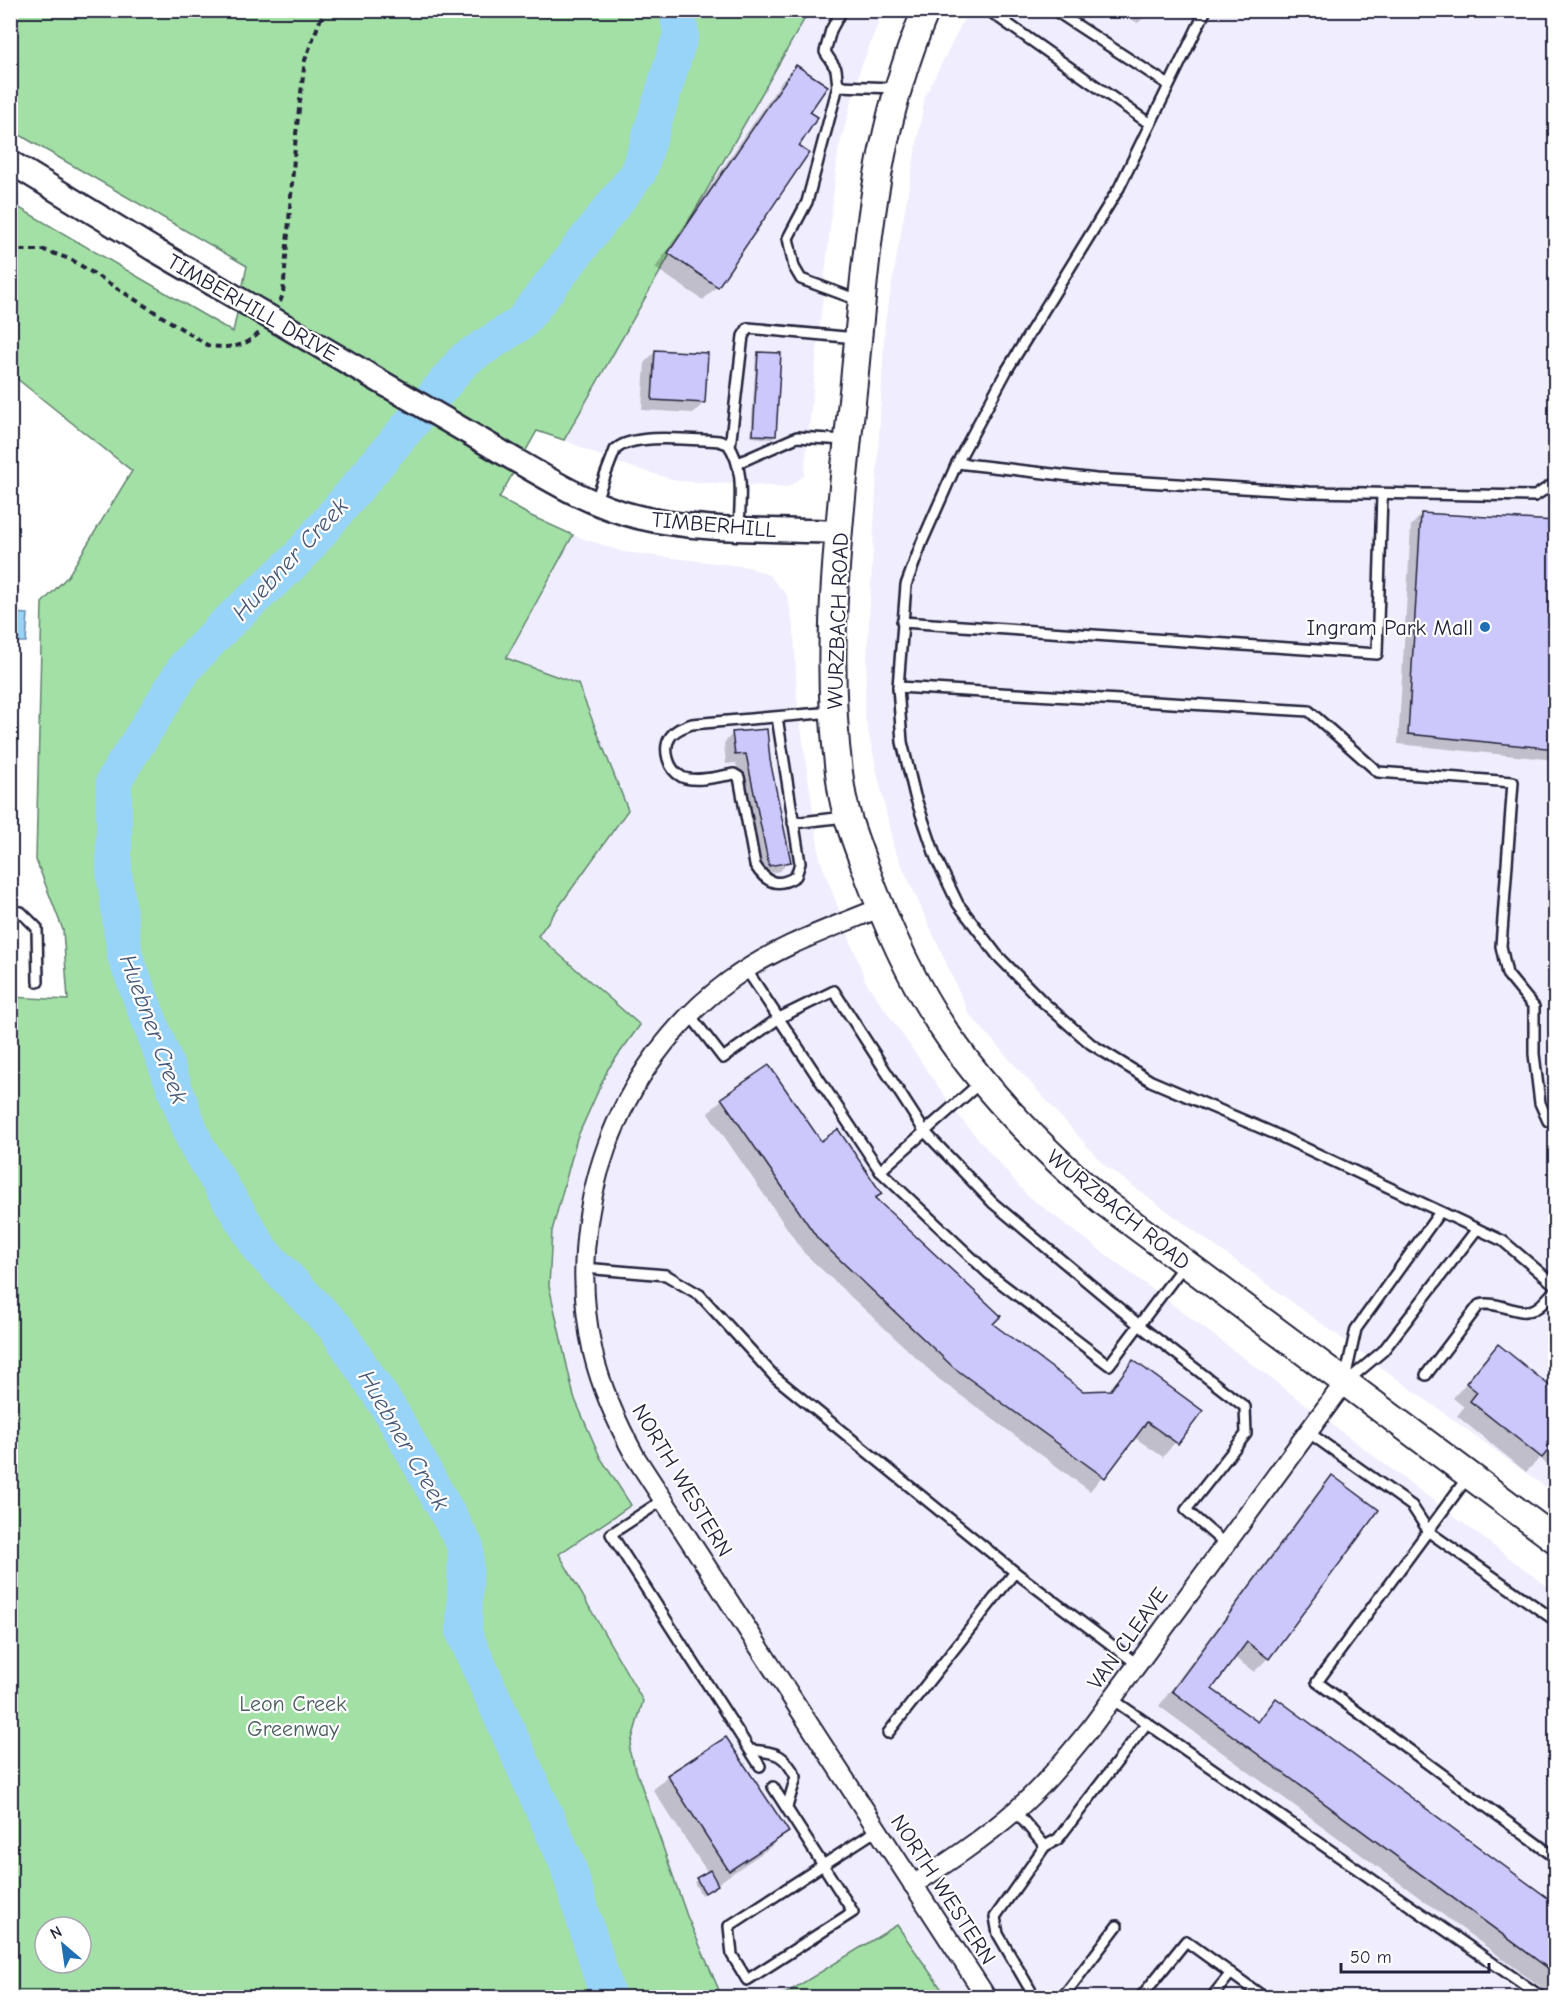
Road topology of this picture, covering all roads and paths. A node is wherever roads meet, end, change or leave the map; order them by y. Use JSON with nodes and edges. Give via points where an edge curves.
{"nodes":[{"id":1,"x":324,"y":10,"type":"edge"},
{"id":2,"x":842,"y":10,"type":"edge"},
{"id":3,"x":926,"y":10,"type":"edge"},
{"id":4,"x":988,"y":10,"type":"edge"},
{"id":5,"x":1054,"y":10,"type":"edge"},
{"id":6,"x":1206,"y":10,"type":"edge"},
{"id":7,"x":1169,"y":85,"type":"junction"},
{"id":8,"x":838,"y":87,"type":"junction"},
{"id":9,"x":896,"y":88,"type":"junction"},
{"id":10,"x":1150,"y":124,"type":"junction"},
{"id":11,"x":10,"y":162,"type":"edge"},
{"id":12,"x":10,"y":250,"type":"edge"},
{"id":13,"x":850,"y":297,"type":"dead end"},
{"id":14,"x":279,"y":303,"type":"dead end"},
{"id":15,"x":260,"y":332,"type":"dead end"},
{"id":16,"x":858,"y":339,"type":"junction"},
{"id":17,"x":848,"y":440,"type":"junction"},
{"id":18,"x":730,"y":447,"type":"junction"},
{"id":19,"x":498,"y":450,"type":"joint"},
{"id":20,"x":738,"y":463,"type":"junction"},
{"id":21,"x":957,"y":463,"type":"junction"},
{"id":22,"x":1556,"y":482,"type":"edge"},
{"id":23,"x":1382,"y":495,"type":"junction"},
{"id":24,"x":595,"y":502,"type":"junction"},
{"id":25,"x":739,"y":527,"type":"junction"},
{"id":26,"x":839,"y":532,"type":"junction"},
{"id":27,"x":902,"y":622,"type":"junction"},
{"id":28,"x":898,"y":687,"type":"junction"},
{"id":29,"x":833,"y":712,"type":"junction"},
{"id":30,"x":777,"y":717,"type":"junction"},
{"id":31,"x":848,"y":817,"type":"junction"},
{"id":32,"x":794,"y":823,"type":"junction"},
{"id":33,"x":880,"y":908,"type":"junction"},
{"id":34,"x":10,"y":911,"type":"edge"},
{"id":35,"x":746,"y":969,"type":"junction"},
{"id":36,"x":38,"y":982,"type":"dead end"},
{"id":37,"x":690,"y":1015,"type":"junction"},
{"id":38,"x":778,"y":1018,"type":"junction"},
{"id":39,"x":983,"y":1080,"type":"junction"},
{"id":40,"x":1556,"y":1122,"type":"edge"},
{"id":41,"x":925,"y":1132,"type":"junction"},
{"id":42,"x":880,"y":1171,"type":"junction"},
{"id":43,"x":1440,"y":1212,"type":"junction"},
{"id":44,"x":1477,"y":1229,"type":"junction"},
{"id":45,"x":1185,"y":1263,"type":"junction"},
{"id":46,"x":584,"y":1268,"type":"junction"},
{"id":47,"x":1556,"y":1287,"type":"edge"},
{"id":48,"x":1139,"y":1325,"type":"junction"},
{"id":49,"x":1426,"y":1375,"type":"dead end"},
{"id":50,"x":1344,"y":1383,"type":"junction"},
{"id":51,"x":1308,"y":1432,"type":"junction"},
{"id":52,"x":1469,"y":1476,"type":"junction"},
{"id":53,"x":663,"y":1500,"type":"junction"},
{"id":54,"x":1429,"y":1532,"type":"junction"},
{"id":55,"x":1556,"y":1540,"type":"edge"},
{"id":56,"x":1225,"y":1544,"type":"junction"},
{"id":57,"x":1015,"y":1572,"type":"junction"},
{"id":58,"x":1556,"y":1621,"type":"edge"},
{"id":59,"x":1137,"y":1664,"type":"junction"},
{"id":60,"x":1112,"y":1699,"type":"junction"},
{"id":61,"x":1147,"y":1723,"type":"junction"},
{"id":62,"x":888,"y":1733,"type":"dead end"},
{"id":63,"x":750,"y":1750,"type":"junction"},
{"id":64,"x":760,"y":1766,"type":"dead end"},
{"id":65,"x":773,"y":1787,"type":"dead end"},
{"id":66,"x":787,"y":1808,"type":"junction"},
{"id":67,"x":1015,"y":1811,"type":"junction"},
{"id":68,"x":877,"y":1830,"type":"junction"},
{"id":69,"x":1045,"y":1846,"type":"junction"},
{"id":70,"x":1556,"y":1858,"type":"edge"},
{"id":71,"x":823,"y":1864,"type":"junction"},
{"id":72,"x":913,"y":1885,"type":"junction"},
{"id":73,"x":1117,"y":1926,"type":"dead end"},
{"id":74,"x":1231,"y":1973,"type":"junction"},
{"id":75,"x":1029,"y":1996,"type":"edge"},
{"id":76,"x":987,"y":1998,"type":"edge"},
{"id":77,"x":1062,"y":1998,"type":"edge"},
{"id":78,"x":1140,"y":1998,"type":"edge"},
{"id":79,"x":1211,"y":1998,"type":"edge"},
{"id":80,"x":1265,"y":1998,"type":"edge"},
{"id":81,"x":1543,"y":1998,"type":"edge"}],
"edges":[{"from":1,"to":14,"type":"path","via":[[305,60],[283,294]]},
{"from":2,"to":8,"type":"lane","via":[[825,52],[836,69]]},
{"from":3,"to":9,"type":"main road","name":"WURZBACH ROAD"},
{"from":4,"to":10,"type":"lane"},
{"from":5,"to":7,"type":"lane"},
{"from":6,"to":7,"type":"lane"},
{"from":7,"to":10,"type":"lane"},
{"from":8,"to":9,"type":"lane"},
{"from":8,"to":13,"type":"lane","via":[[807,202],[788,238],[794,267],[801,279]]},
{"from":9,"to":16,"type":"main road","name":"WURZBACH ROAD","via":[[871,209]]},
{"from":10,"to":21,"type":"lane","via":[[1119,188],[1035,321]]},
{"from":11,"to":19,"type":"street","name":"TIMBERHILL DRIVE","bridge":true},
{"from":12,"to":15,"type":"path","via":[[44,250],[72,260],[209,346],[229,348],[247,344]]},
{"from":16,"to":17,"type":"main road","name":"WURZBACH ROAD"},
{"from":16,"to":18,"type":"lane","via":[[747,328]]},
{"from":17,"to":20,"type":"lane","via":[[797,437]]},
{"from":17,"to":26,"type":"main road","name":"WURZBACH ROAD"},
{"from":18,"to":20,"type":"lane"},
{"from":18,"to":24,"type":"lane","via":[[719,441],[621,443]]},
{"from":19,"to":24,"type":"street","name":"TIMBERHILL"},
{"from":20,"to":25,"type":"lane"},
{"from":21,"to":23,"type":"lane","via":[[1096,479]]},
{"from":21,"to":27,"type":"lane","via":[[906,585]]},
{"from":22,"to":23,"type":"lane","via":[[1535,496]]},
{"from":23,"to":27,"type":"lane","via":[[1377,654]]},
{"from":24,"to":25,"type":"street","name":"TIMBERHILL","via":[[647,519]]},
{"from":25,"to":26,"type":"street","name":"TIMBERHILL"},
{"from":26,"to":29,"type":"main road","name":"WURZBACH ROAD"},
{"from":27,"to":28,"type":"lane"},
{"from":28,"to":40,"type":"lane","via":[[1309,711],[1378,772],[1513,782],[1501,946],[1507,974],[1534,1006],[1540,1102],[1548,1121]]},
{"from":28,"to":43,"type":"lane","via":[[902,742],[936,858],[969,920],[1043,1002],[1091,1044],[1151,1081],[1273,1133]]},
{"from":29,"to":30,"type":"lane"},
{"from":29,"to":31,"type":"main road","name":"WURZBACH ROAD","via":[[841,791]]},
{"from":30,"to":32,"type":"lane"},
{"from":30,"to":32,"type":"lane","via":[[692,724],[670,736],[666,750],[670,765],[682,777],[739,777],[755,865],[762,877],[774,884],[785,884],[796,876],[800,863]]},
{"from":31,"to":32,"type":"lane"},
{"from":31,"to":33,"type":"main road","name":"WURZBACH ROAD"},
{"from":33,"to":35,"type":"street","name":"NORTH WESTERN","via":[[793,943]]},
{"from":33,"to":39,"type":"main road","name":"WURZBACH ROAD","via":[[950,1040]]},
{"from":34,"to":36,"type":"lane","via":[[21,912],[37,928]]},
{"from":35,"to":37,"type":"street","name":"NORTH WESTERN"},
{"from":35,"to":38,"type":"lane"},
{"from":37,"to":38,"type":"lane","via":[[723,1058]]},
{"from":37,"to":46,"type":"street","name":"NORTH WESTERN","via":[[650,1063],[613,1130],[591,1202]]},
{"from":38,"to":41,"type":"lane","via":[[834,991]]},
{"from":38,"to":42,"type":"lane"},
{"from":39,"to":41,"type":"lane"},
{"from":39,"to":45,"type":"main road","name":"WURZBACH ROAD","via":[[1049,1154],[1101,1200]]},
{"from":41,"to":42,"type":"lane"},
{"from":41,"to":48,"type":"lane","via":[[993,1203]]},
{"from":42,"to":48,"type":"lane","via":[[989,1274],[1109,1365]]},
{"from":43,"to":44,"type":"lane"},
{"from":43,"to":50,"type":"lane","via":[[1356,1329]]},
{"from":44,"to":47,"type":"lane","via":[[1503,1241]]},
{"from":44,"to":50,"type":"lane","via":[[1383,1351]]},
{"from":45,"to":48,"type":"lane"},
{"from":45,"to":50,"type":"main road","name":"WURZBACH ROAD"},
{"from":46,"to":53,"type":"street","name":"NORTH WESTERN","via":[[587,1316],[604,1390],[627,1442]]},
{"from":46,"to":57,"type":"lane","via":[[666,1275],[700,1295],[775,1377]]},
{"from":47,"to":49,"type":"lane","via":[[1535,1309],[1521,1311],[1491,1302],[1479,1305]]},
{"from":48,"to":56,"type":"lane","via":[[1245,1407],[1246,1434],[1186,1510]]},
{"from":50,"to":51,"type":"street","name":"VAN CLEAVE"},
{"from":50,"to":52,"type":"main road","name":"WURZBACH ROAD"},
{"from":51,"to":54,"type":"lane","via":[[1412,1506]]},
{"from":51,"to":56,"type":"street","name":"VAN CLEAVE"},
{"from":52,"to":54,"type":"lane"},
{"from":52,"to":55,"type":"main road","name":"WURZBACH ROAD"},
{"from":53,"to":63,"type":"lane","via":[[611,1534]]},
{"from":53,"to":68,"type":"street","name":"NORTH WESTERN"},
{"from":54,"to":58,"type":"lane"},
{"from":54,"to":70,"type":"lane","via":[[1317,1682]]},
{"from":56,"to":59,"type":"street","name":"VAN CLEAVE"},
{"from":57,"to":59,"type":"lane"},
{"from":57,"to":62,"type":"lane"},
{"from":59,"to":60,"type":"street","name":"VAN CLEAVE"},
{"from":60,"to":61,"type":"lane"},
{"from":60,"to":67,"type":"street","name":"VAN CLEAVE","via":[[1055,1772]]},
{"from":61,"to":69,"type":"lane","via":[[1058,1839]]},
{"from":61,"to":81,"type":"lane"},
{"from":63,"to":64,"type":"lane"},
{"from":63,"to":66,"type":"lane","via":[[778,1753],[789,1764],[796,1777]]},
{"from":65,"to":66,"type":"lane"},
{"from":66,"to":71,"type":"lane"},
{"from":67,"to":69,"type":"lane"},
{"from":67,"to":72,"type":"street","name":"VAN CLEAVE","via":[[972,1846]]},
{"from":68,"to":71,"type":"lane"},
{"from":68,"to":72,"type":"street","name":"NORTH WESTERN"},
{"from":69,"to":75,"type":"lane","via":[[995,1917],[998,1934]]},
{"from":71,"to":71,"type":"lane","via":[[729,1926],[732,1956],[747,1980],[853,1912]]},
{"from":72,"to":76,"type":"street","name":"NORTH WESTERN"},
{"from":73,"to":77,"type":"lane"},
{"from":74,"to":78,"type":"lane","via":[[1186,1941]]},
{"from":74,"to":79,"type":"lane"},
{"from":74,"to":80,"type":"lane"}]}
